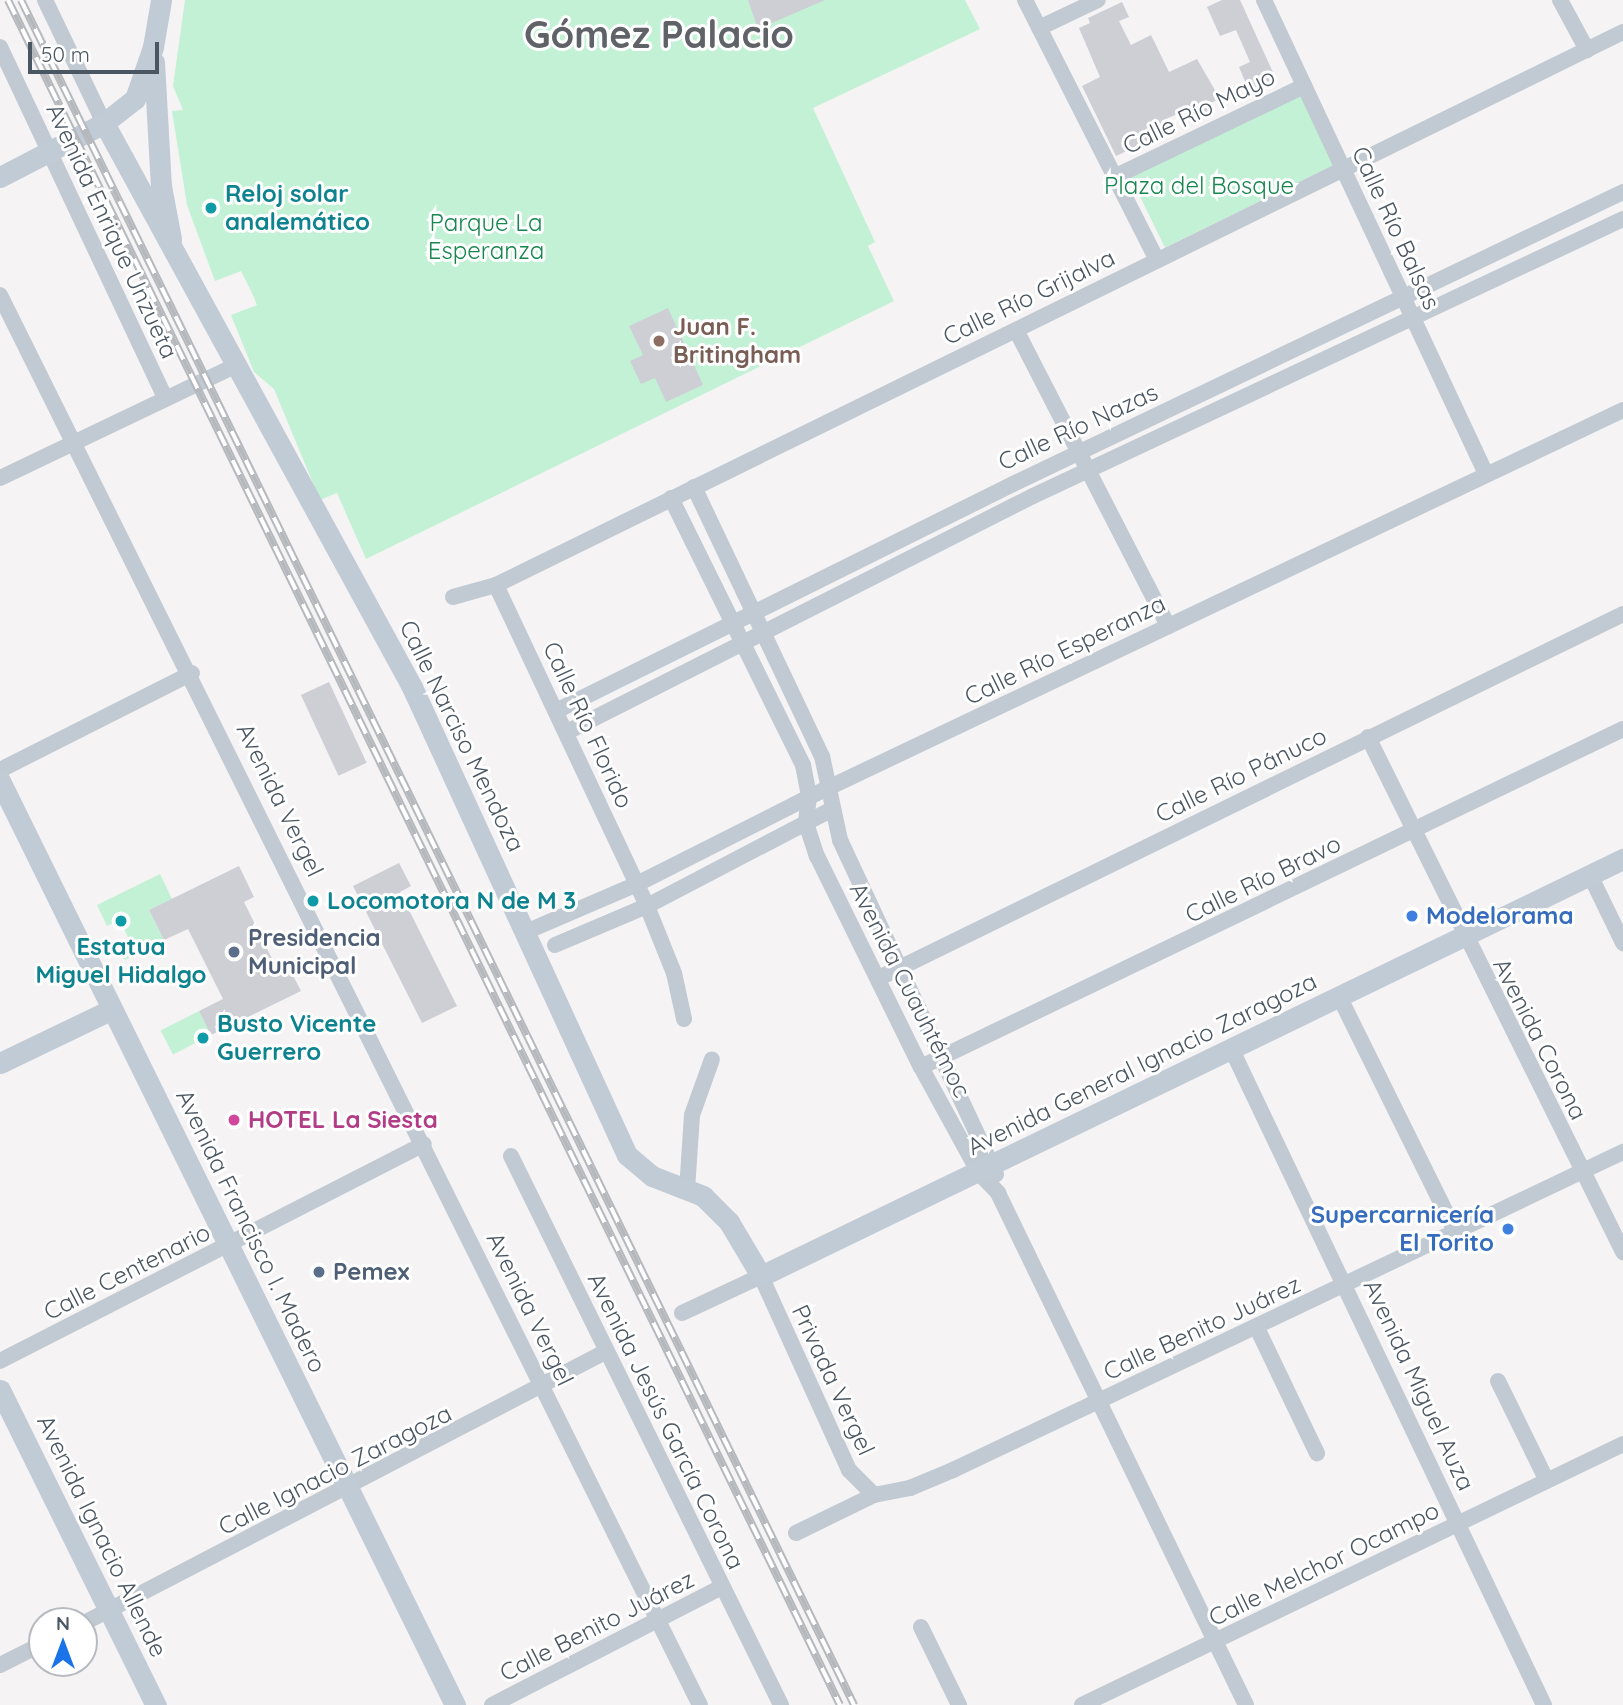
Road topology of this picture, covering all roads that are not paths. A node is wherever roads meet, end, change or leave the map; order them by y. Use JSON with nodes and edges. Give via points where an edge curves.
{"nodes":[{"id":1,"x":45,"y":0,"type":"edge"},
{"id":2,"x":160,"y":0,"type":"edge"},
{"id":3,"x":1025,"y":0,"type":"edge"},
{"id":4,"x":1098,"y":0,"type":"edge"},
{"id":5,"x":1264,"y":0,"type":"edge"},
{"id":6,"x":1560,"y":0,"type":"edge"},
{"id":7,"x":1039,"y":28,"type":"junction"},
{"id":8,"x":1623,"y":32,"type":"edge"},
{"id":9,"x":0,"y":47,"type":"edge"},
{"id":10,"x":153,"y":47,"type":"junction"},
{"id":11,"x":1587,"y":50,"type":"junction"},
{"id":12,"x":1304,"y":86,"type":"junction"},
{"id":13,"x":104,"y":123,"type":"junction"},
{"id":14,"x":50,"y":152,"type":"junction"},
{"id":15,"x":1344,"y":169,"type":"junction"},
{"id":16,"x":0,"y":177,"type":"edge"},
{"id":17,"x":1114,"y":177,"type":"junction"},
{"id":18,"x":1623,"y":192,"type":"edge"},
{"id":19,"x":1623,"y":219,"type":"edge"},
{"id":20,"x":1157,"y":260,"type":"junction"},
{"id":21,"x":176,"y":261,"type":"junction"},
{"id":22,"x":0,"y":295,"type":"edge"},
{"id":23,"x":1404,"y":299,"type":"junction"},
{"id":24,"x":1414,"y":321,"type":"junction"},
{"id":25,"x":1016,"y":330,"type":"junction"},
{"id":26,"x":235,"y":366,"type":"junction"},
{"id":27,"x":165,"y":397,"type":"junction"},
{"id":28,"x":1623,"y":410,"type":"edge"},
{"id":29,"x":73,"y":443,"type":"junction"},
{"id":30,"x":1078,"y":452,"type":"junction"},
{"id":31,"x":1088,"y":470,"type":"junction"},
{"id":32,"x":1486,"y":474,"type":"junction"},
{"id":33,"x":0,"y":478,"type":"edge"},
{"id":34,"x":694,"y":487,"type":"junction"},
{"id":35,"x":671,"y":498,"type":"junction"},
{"id":36,"x":496,"y":585,"type":"junction"},
{"id":37,"x":453,"y":597,"type":"dead end"},
{"id":38,"x":755,"y":610,"type":"junction"},
{"id":39,"x":1623,"y":614,"type":"edge"},
{"id":40,"x":732,"y":622,"type":"junction"},
{"id":41,"x":1168,"y":626,"type":"junction"},
{"id":42,"x":764,"y":630,"type":"junction"},
{"id":43,"x":740,"y":640,"type":"junction"},
{"id":44,"x":192,"y":673,"type":"junction"},
{"id":45,"x":556,"y":711,"type":"junction"},
{"id":46,"x":1623,"y":730,"type":"edge"},
{"id":47,"x":567,"y":732,"type":"junction"},
{"id":48,"x":1367,"y":737,"type":"junction"},
{"id":49,"x":0,"y":770,"type":"edge"},
{"id":50,"x":0,"y":781,"type":"edge"},
{"id":51,"x":829,"y":787,"type":"junction"},
{"id":52,"x":809,"y":797,"type":"junction"},
{"id":53,"x":831,"y":810,"type":"junction"},
{"id":54,"x":806,"y":823,"type":"junction"},
{"id":55,"x":1413,"y":832,"type":"junction"},
{"id":56,"x":1623,"y":859,"type":"edge"},
{"id":57,"x":1590,"y":875,"type":"junction"},
{"id":58,"x":637,"y":884,"type":"junction"},
{"id":59,"x":647,"y":906,"type":"junction"},
{"id":60,"x":528,"y":931,"type":"junction"},
{"id":61,"x":1462,"y":936,"type":"junction"},
{"id":62,"x":1623,"y":943,"type":"edge"},
{"id":63,"x":555,"y":945,"type":"dead end"},
{"id":64,"x":902,"y":967,"type":"junction"},
{"id":65,"x":879,"y":978,"type":"junction"},
{"id":66,"x":1339,"y":996,"type":"junction"},
{"id":67,"x":112,"y":1009,"type":"junction"},
{"id":68,"x":684,"y":1018,"type":"dead end"},
{"id":69,"x":1231,"y":1048,"type":"junction"},
{"id":70,"x":944,"y":1056,"type":"junction"},
{"id":71,"x":712,"y":1059,"type":"dead end"},
{"id":72,"x":0,"y":1063,"type":"edge"},
{"id":73,"x":921,"y":1067,"type":"junction"},
{"id":74,"x":424,"y":1144,"type":"junction"},
{"id":75,"x":1623,"y":1152,"type":"edge"},
{"id":76,"x":511,"y":1156,"type":"dead end"},
{"id":77,"x":987,"y":1170,"type":"junction"},
{"id":78,"x":1583,"y":1171,"type":"junction"},
{"id":79,"x":687,"y":1190,"type":"junction"},
{"id":80,"x":1457,"y":1235,"type":"junction"},
{"id":81,"x":229,"y":1245,"type":"junction"},
{"id":82,"x":1623,"y":1252,"type":"edge"},
{"id":83,"x":761,"y":1276,"type":"junction"},
{"id":84,"x":1348,"y":1286,"type":"junction"},
{"id":85,"x":682,"y":1313,"type":"dead end"},
{"id":86,"x":1257,"y":1328,"type":"junction"},
{"id":87,"x":606,"y":1352,"type":"junction"},
{"id":88,"x":0,"y":1361,"type":"edge"},
{"id":89,"x":1498,"y":1381,"type":"dead end"},
{"id":90,"x":544,"y":1388,"type":"junction"},
{"id":91,"x":0,"y":1390,"type":"edge"},
{"id":92,"x":1102,"y":1399,"type":"junction"},
{"id":93,"x":1623,"y":1444,"type":"edge"},
{"id":94,"x":1317,"y":1453,"type":"dead end"},
{"id":95,"x":1547,"y":1481,"type":"junction"},
{"id":96,"x":349,"y":1489,"type":"junction"},
{"id":97,"x":874,"y":1495,"type":"junction"},
{"id":98,"x":1460,"y":1523,"type":"junction"},
{"id":99,"x":796,"y":1533,"type":"dead end"},
{"id":100,"x":722,"y":1587,"type":"junction"},
{"id":101,"x":110,"y":1611,"type":"junction"},
{"id":102,"x":98,"y":1617,"type":"edge"},
{"id":103,"x":656,"y":1620,"type":"junction"},
{"id":104,"x":921,"y":1627,"type":"dead end"},
{"id":105,"x":1216,"y":1641,"type":"junction"},
{"id":106,"x":28,"y":1651,"type":"edge"},
{"id":107,"x":0,"y":1665,"type":"edge"},
{"id":108,"x":156,"y":1705,"type":"edge"},
{"id":109,"x":455,"y":1705,"type":"edge"},
{"id":110,"x":492,"y":1705,"type":"edge"},
{"id":111,"x":699,"y":1705,"type":"edge"},
{"id":112,"x":781,"y":1705,"type":"edge"},
{"id":113,"x":959,"y":1705,"type":"edge"},
{"id":114,"x":1082,"y":1705,"type":"edge"},
{"id":115,"x":1246,"y":1705,"type":"edge"},
{"id":116,"x":1544,"y":1705,"type":"edge"}],
"edges":[{"from":1,"to":13,"type":"street","name":"Calle Narciso Mendoza"},
{"from":2,"to":10,"type":"street"},
{"from":3,"to":7,"type":"street"},
{"from":4,"to":7,"type":"street"},
{"from":5,"to":12,"type":"street","name":"Calle Río Balsas"},
{"from":6,"to":11,"type":"street"},
{"from":7,"to":17,"type":"street"},
{"from":8,"to":11,"type":"street","name":"Calle Río Grijalva"},
{"from":9,"to":14,"type":"street","name":"Avenida Enrique Unzueta"},
{"from":10,"to":13,"type":"street","via":[[135,99]]},
{"from":10,"to":21,"type":"street","name":"Calle Narciso Mendoza","via":[[161,186]]},
{"from":11,"to":15,"type":"street","name":"Calle Río Grijalva"},
{"from":12,"to":15,"type":"street","name":"Calle Río Balsas"},
{"from":12,"to":17,"type":"street","name":"Calle Río Mayo"},
{"from":13,"to":14,"type":"street"},
{"from":13,"to":21,"type":"street","name":"Calle Narciso Mendoza"},
{"from":14,"to":16,"type":"street"},
{"from":14,"to":27,"type":"street","name":"Avenida Enrique Unzueta"},
{"from":15,"to":20,"type":"street","name":"Calle Río Grijalva"},
{"from":15,"to":23,"type":"street","name":"Calle Río Balsas"},
{"from":17,"to":20,"type":"street"},
{"from":18,"to":23,"type":"street","name":"Calle Río Nazas"},
{"from":19,"to":24,"type":"street","name":"Calle Río Nazas"},
{"from":20,"to":25,"type":"street","name":"Calle Río Grijalva"},
{"from":21,"to":26,"type":"street","name":"Calle Narciso Mendoza"},
{"from":22,"to":29,"type":"street","name":"Avenida Vergel"},
{"from":23,"to":24,"type":"street","name":"Calle Río Balsas"},
{"from":23,"to":30,"type":"street","name":"Calle Río Nazas"},
{"from":24,"to":31,"type":"street","name":"Calle Río Nazas"},
{"from":24,"to":32,"type":"street","name":"Calle Río Balsas"},
{"from":25,"to":30,"type":"street"},
{"from":25,"to":34,"type":"street","name":"Calle Río Grijalva"},
{"from":26,"to":27,"type":"street"},
{"from":26,"to":60,"type":"street","name":"Calle Narciso Mendoza","via":[[412,687]]},
{"from":27,"to":29,"type":"street"},
{"from":28,"to":32,"type":"street","name":"Calle Río Esperanza"},
{"from":29,"to":33,"type":"street"},
{"from":29,"to":44,"type":"street","name":"Avenida Vergel"},
{"from":30,"to":31,"type":"street"},
{"from":30,"to":38,"type":"street","name":"Calle Río Nazas"},
{"from":31,"to":41,"type":"street"},
{"from":31,"to":42,"type":"street","name":"Calle Río Nazas"},
{"from":32,"to":41,"type":"street","name":"Calle Río Esperanza"},
{"from":34,"to":35,"type":"street","name":"Calle Río Grijalva"},
{"from":34,"to":38,"type":"street","name":"Avenida Cuauhtémoc"},
{"from":35,"to":36,"type":"street","name":"Calle Río Grijalva"},
{"from":35,"to":40,"type":"street"},
{"from":36,"to":37,"type":"street","name":"Calle Río Grijalva"},
{"from":36,"to":45,"type":"street","name":"Calle Río Florido"},
{"from":38,"to":40,"type":"street","name":"Calle Río Nazas"},
{"from":38,"to":42,"type":"street","name":"Avenida Cuauhtémoc"},
{"from":39,"to":48,"type":"street","name":"Calle Río Pánuco"},
{"from":40,"to":43,"type":"street"},
{"from":40,"to":45,"type":"street","name":"Calle Río Nazas"},
{"from":41,"to":51,"type":"street","name":"Calle Río Esperanza"},
{"from":42,"to":43,"type":"street","name":"Calle Río Nazas"},
{"from":42,"to":51,"type":"street","name":"Avenida Cuauhtémoc","via":[[822,756]]},
{"from":43,"to":47,"type":"street","name":"Calle Río Nazas"},
{"from":43,"to":52,"type":"street","via":[[803,765]]},
{"from":44,"to":49,"type":"street"},
{"from":44,"to":74,"type":"street","name":"Avenida Vergel"},
{"from":45,"to":47,"type":"street","name":"Calle Río Florido"},
{"from":46,"to":55,"type":"street","name":"Calle Río Bravo"},
{"from":47,"to":58,"type":"street","name":"Calle Río Florido"},
{"from":48,"to":55,"type":"street","name":"Avenida Corona"},
{"from":48,"to":64,"type":"street","name":"Calle Río Pánuco"},
{"from":50,"to":67,"type":"street","name":"Avenida Francisco I. Madero"},
{"from":51,"to":52,"type":"street","name":"Calle Río Esperanza"},
{"from":51,"to":53,"type":"street","name":"Avenida Cuauhtémoc"},
{"from":52,"to":54,"type":"street"},
{"from":52,"to":58,"type":"street","name":"Calle Río Esperanza"},
{"from":53,"to":54,"type":"street"},
{"from":53,"to":64,"type":"street","name":"Avenida Cuauhtémoc"},
{"from":54,"to":59,"type":"street"},
{"from":54,"to":65,"type":"street","name":"Avenida Cuauhtémoc"},
{"from":55,"to":61,"type":"street","name":"Avenida Corona"},
{"from":55,"to":70,"type":"street","name":"Calle Río Bravo"},
{"from":56,"to":57,"type":"street","name":"Avenida General Ignacio Zaragoza"},
{"from":57,"to":61,"type":"street","name":"Avenida General Ignacio Zaragoza"},
{"from":57,"to":62,"type":"street"},
{"from":58,"to":59,"type":"street","name":"Calle Río Florido"},
{"from":58,"to":60,"type":"street","name":"Calle Río Esperanza"},
{"from":59,"to":63,"type":"street"},
{"from":59,"to":68,"type":"street","name":"Calle Río Florido","via":[[674,973]]},
{"from":60,"to":79,"type":"street","name":"Calle Narciso Mendoza","via":[[627,1155],[652,1176]]},
{"from":61,"to":66,"type":"street","name":"Avenida General Ignacio Zaragoza"},
{"from":61,"to":78,"type":"street","name":"Avenida Corona"},
{"from":64,"to":65,"type":"street","name":"Calle Río Pánuco"},
{"from":64,"to":70,"type":"street","name":"Avenida Cuauhtémoc"},
{"from":65,"to":73,"type":"street","name":"Avenida Cuauhtémoc"},
{"from":66,"to":69,"type":"street","name":"Avenida General Ignacio Zaragoza"},
{"from":66,"to":80,"type":"street"},
{"from":67,"to":72,"type":"street"},
{"from":67,"to":81,"type":"street","name":"Avenida Francisco I. Madero"},
{"from":69,"to":77,"type":"street","name":"Avenida General Ignacio Zaragoza"},
{"from":69,"to":84,"type":"street","name":"Avenida Miguel Auza"},
{"from":70,"to":73,"type":"street","name":"Calle Río Bravo"},
{"from":70,"to":77,"type":"street","name":"Avenida Cuauhtémoc"},
{"from":71,"to":79,"type":"street","via":[[692,1115]]},
{"from":73,"to":77,"type":"street","name":"Avenida Cuauhtémoc"},
{"from":74,"to":81,"type":"street","name":"Calle Centenario"},
{"from":74,"to":90,"type":"street","name":"Avenida Vergel"},
{"from":75,"to":78,"type":"street","name":"Calle Benito Juárez"},
{"from":76,"to":87,"type":"street","name":"Avenida Jesús García Corona"},
{"from":77,"to":83,"type":"street","name":"Avenida General Ignacio Zaragoza"},
{"from":77,"to":92,"type":"street","name":"Avenida Cuauhtémoc"},
{"from":78,"to":80,"type":"street","name":"Calle Benito Juárez"},
{"from":78,"to":82,"type":"street","name":"Avenida Corona"},
{"from":79,"to":83,"type":"street","name":"Calle Narciso Mendoza","via":[[703,1196],[729,1222]]},
{"from":80,"to":84,"type":"street","name":"Calle Benito Juárez"},
{"from":81,"to":88,"type":"street","name":"Calle Centenario"},
{"from":81,"to":96,"type":"street","name":"Avenida Francisco I. Madero"},
{"from":83,"to":85,"type":"street","name":"Avenida General Ignacio Zaragoza"},
{"from":83,"to":97,"type":"street","name":"Privada Vergel","via":[[849,1470]]},
{"from":84,"to":86,"type":"street","name":"Calle Benito Juárez"},
{"from":84,"to":98,"type":"street","name":"Avenida Miguel Auza"},
{"from":86,"to":92,"type":"street","name":"Calle Benito Juárez"},
{"from":86,"to":94,"type":"street"},
{"from":87,"to":90,"type":"street","name":"Calle Ignacio Zaragoza"},
{"from":87,"to":100,"type":"street","name":"Avenida Jesús García Corona"},
{"from":89,"to":95,"type":"street"},
{"from":90,"to":96,"type":"street","name":"Calle Ignacio Zaragoza"},
{"from":90,"to":103,"type":"street","name":"Avenida Vergel"},
{"from":91,"to":101,"type":"street","name":"Avenida Ignacio Allende"},
{"from":92,"to":97,"type":"street","name":"Calle Benito Juárez","via":[[953,1470]]},
{"from":92,"to":105,"type":"street","name":"Avenida Cuauhtémoc"},
{"from":93,"to":95,"type":"street","name":"Calle Melchor Ocampo"},
{"from":95,"to":98,"type":"street","name":"Calle Melchor Ocampo"},
{"from":96,"to":101,"type":"street","name":"Calle Ignacio Zaragoza"},
{"from":96,"to":109,"type":"street","name":"Avenida Francisco I. Madero"},
{"from":97,"to":99,"type":"street","name":"Calle Benito Juárez"},
{"from":98,"to":105,"type":"street","name":"Calle Melchor Ocampo"},
{"from":98,"to":116,"type":"street","name":"Avenida Miguel Auza"},
{"from":100,"to":103,"type":"street","name":"Calle Benito Juárez"},
{"from":100,"to":112,"type":"street","name":"Avenida Jesús García Corona"},
{"from":101,"to":102,"type":"street","name":"Calle Ignacio Zaragoza"},
{"from":101,"to":108,"type":"street","name":"Avenida Ignacio Allende"},
{"from":103,"to":110,"type":"street","name":"Calle Benito Juárez"},
{"from":103,"to":111,"type":"street","name":"Avenida Vergel"},
{"from":104,"to":113,"type":"street"},
{"from":105,"to":114,"type":"street","name":"Calle Melchor Ocampo"},
{"from":105,"to":115,"type":"street","name":"Avenida Cuauhtémoc"},
{"from":106,"to":107,"type":"street"}]}
